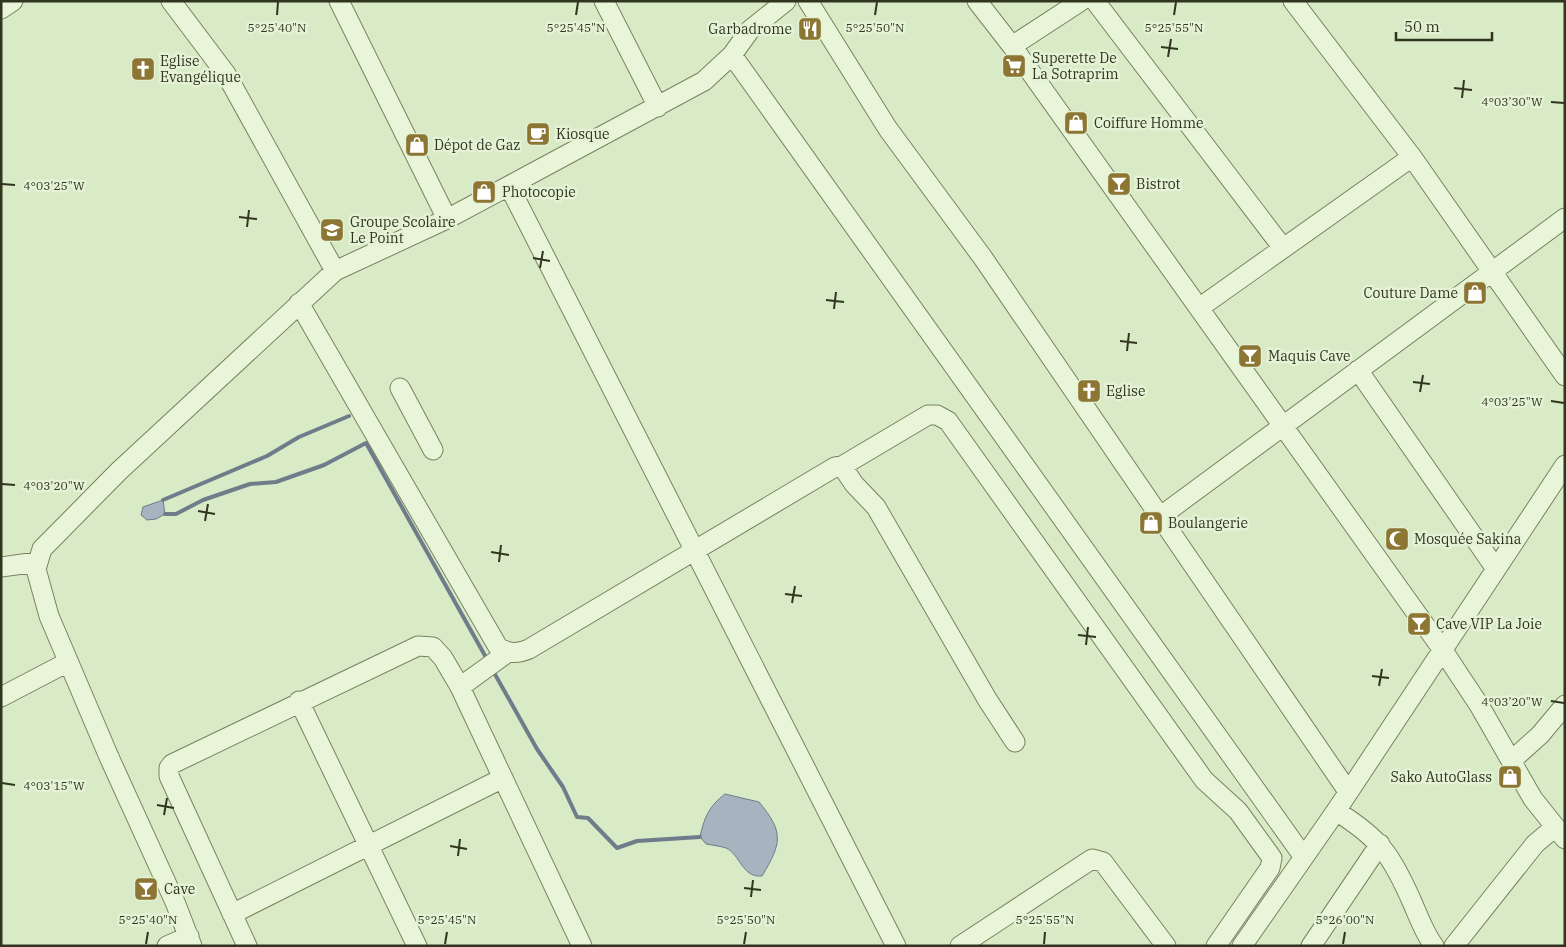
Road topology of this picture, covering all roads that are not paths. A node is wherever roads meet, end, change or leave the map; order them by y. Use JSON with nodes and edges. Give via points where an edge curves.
{"nodes":[{"id":1,"x":13,"y":1,"type":"edge"},
{"id":2,"x":171,"y":1,"type":"edge"},
{"id":3,"x":339,"y":1,"type":"edge"},
{"id":4,"x":604,"y":1,"type":"edge"},
{"id":5,"x":786,"y":1,"type":"edge"},
{"id":6,"x":808,"y":1,"type":"edge"},
{"id":7,"x":977,"y":1,"type":"edge"},
{"id":8,"x":1082,"y":1,"type":"edge"},
{"id":9,"x":1095,"y":1,"type":"edge"},
{"id":10,"x":1293,"y":1,"type":"edge"},
{"id":11,"x":1,"y":9,"type":"edge"},
{"id":12,"x":1012,"y":46,"type":"junction"},
{"id":13,"x":732,"y":55,"type":"junction"},
{"id":14,"x":658,"y":107,"type":"junction"},
{"id":15,"x":1412,"y":157,"type":"junction"},
{"id":16,"x":509,"y":186,"type":"junction"},
{"id":17,"x":1565,"y":218,"type":"edge"},
{"id":18,"x":447,"y":219,"type":"junction"},
{"id":19,"x":1283,"y":248,"type":"junction"},
{"id":20,"x":336,"y":271,"type":"junction"},
{"id":21,"x":1492,"y":272,"type":"junction"},
{"id":22,"x":299,"y":303,"type":"junction"},
{"id":23,"x":1199,"y":308,"type":"junction"},
{"id":24,"x":1358,"y":370,"type":"junction"},
{"id":25,"x":1565,"y":376,"type":"edge"},
{"id":26,"x":400,"y":388,"type":"dead end"},
{"id":27,"x":1283,"y":426,"type":"junction"},
{"id":28,"x":433,"y":450,"type":"dead end"},
{"id":29,"x":1565,"y":465,"type":"edge"},
{"id":30,"x":842,"y":466,"type":"junction"},
{"id":31,"x":1160,"y":516,"type":"junction"},
{"id":32,"x":694,"y":550,"type":"junction"},
{"id":33,"x":37,"y":562,"type":"junction"},
{"id":34,"x":1,"y":566,"type":"edge"},
{"id":35,"x":1496,"y":569,"type":"junction"},
{"id":36,"x":1442,"y":649,"type":"junction"},
{"id":37,"x":508,"y":653,"type":"junction"},
{"id":38,"x":68,"y":662,"type":"junction"},
{"id":39,"x":460,"y":687,"type":"junction"},
{"id":40,"x":1,"y":697,"type":"edge"},
{"id":41,"x":299,"y":701,"type":"junction"},
{"id":42,"x":1565,"y":705,"type":"edge"},
{"id":43,"x":1015,"y":742,"type":"dead end"},
{"id":44,"x":1510,"y":761,"type":"junction"},
{"id":45,"x":503,"y":778,"type":"junction"},
{"id":46,"x":1347,"y":790,"type":"junction"},
{"id":47,"x":1336,"y":810,"type":"junction"},
{"id":48,"x":1560,"y":833,"type":"edge"},
{"id":49,"x":1380,"y":844,"type":"junction"},
{"id":50,"x":369,"y":847,"type":"junction"},
{"id":51,"x":1303,"y":856,"type":"junction"},
{"id":52,"x":232,"y":914,"type":"junction"},
{"id":53,"x":190,"y":941,"type":"edge"},
{"id":54,"x":167,"y":946,"type":"edge"},
{"id":55,"x":247,"y":946,"type":"edge"},
{"id":56,"x":417,"y":946,"type":"edge"},
{"id":57,"x":582,"y":946,"type":"edge"},
{"id":58,"x":896,"y":946,"type":"edge"},
{"id":59,"x":960,"y":946,"type":"edge"},
{"id":60,"x":1166,"y":946,"type":"edge"},
{"id":61,"x":1216,"y":946,"type":"edge"},
{"id":62,"x":1242,"y":946,"type":"edge"},
{"id":63,"x":1312,"y":946,"type":"edge"},
{"id":64,"x":1434,"y":946,"type":"edge"},
{"id":65,"x":1454,"y":946,"type":"edge"}],
"edges":[{"from":1,"to":11,"type":"street"},
{"from":2,"to":20,"type":"street","via":[[226,74]]},
{"from":3,"to":18,"type":"street"},
{"from":4,"to":14,"type":"street"},
{"from":5,"to":13,"type":"street","via":[[750,30]]},
{"from":6,"to":31,"type":"street","via":[[888,129],[983,258]]},
{"from":7,"to":12,"type":"street"},
{"from":8,"to":12,"type":"street"},
{"from":9,"to":19,"type":"street"},
{"from":10,"to":15,"type":"street"},
{"from":12,"to":23,"type":"street"},
{"from":13,"to":14,"type":"street","via":[[709,78]]},
{"from":13,"to":51,"type":"street"},
{"from":14,"to":16,"type":"street"},
{"from":15,"to":19,"type":"street"},
{"from":15,"to":21,"type":"street"},
{"from":16,"to":18,"type":"street"},
{"from":16,"to":32,"type":"street"},
{"from":17,"to":21,"type":"street"},
{"from":18,"to":20,"type":"street"},
{"from":19,"to":23,"type":"street"},
{"from":20,"to":22,"type":"street"},
{"from":21,"to":24,"type":"street"},
{"from":21,"to":25,"type":"street"},
{"from":22,"to":33,"type":"street","via":[[119,471],[42,549]]},
{"from":22,"to":37,"type":"street","via":[[498,648]]},
{"from":23,"to":27,"type":"street"},
{"from":24,"to":27,"type":"street"},
{"from":24,"to":35,"type":"street"},
{"from":26,"to":28,"type":"street"},
{"from":27,"to":31,"type":"street"},
{"from":27,"to":36,"type":"street"},
{"from":29,"to":35,"type":"street"},
{"from":30,"to":32,"type":"street","via":[[835,467]]},
{"from":30,"to":43,"type":"street","via":[[876,507]]},
{"from":30,"to":61,"type":"street","via":[[928,415],[937,415],[948,421],[1204,780],[1238,811],[1272,858],[1270,868]]},
{"from":31,"to":46,"type":"street"},
{"from":32,"to":37,"type":"street","via":[[529,649]]},
{"from":32,"to":58,"type":"street"},
{"from":33,"to":34,"type":"street"},
{"from":33,"to":38,"type":"street","via":[[49,616]]},
{"from":35,"to":36,"type":"street"},
{"from":36,"to":44,"type":"street","via":[[1479,705]]},
{"from":36,"to":46,"type":"street"},
{"from":37,"to":39,"type":"street"},
{"from":38,"to":40,"type":"street"},
{"from":38,"to":53,"type":"street"},
{"from":39,"to":41,"type":"street","via":[[443,658],[432,647],[418,646]]},
{"from":39,"to":45,"type":"street"},
{"from":41,"to":50,"type":"street"},
{"from":41,"to":52,"type":"street","via":[[169,768],[168,776]]},
{"from":42,"to":44,"type":"street","via":[[1540,735]]},
{"from":44,"to":48,"type":"street","via":[[1533,799]]},
{"from":45,"to":50,"type":"street"},
{"from":45,"to":57,"type":"street"},
{"from":46,"to":47,"type":"street"},
{"from":47,"to":49,"type":"street"},
{"from":47,"to":51,"type":"street"},
{"from":48,"to":65,"type":"street","via":[[1535,844]]},
{"from":49,"to":63,"type":"street"},
{"from":49,"to":64,"type":"street","via":[[1396,866]]},
{"from":50,"to":52,"type":"street"},
{"from":50,"to":56,"type":"street"},
{"from":51,"to":62,"type":"street"},
{"from":52,"to":55,"type":"street"},
{"from":53,"to":54,"type":"street"},
{"from":59,"to":60,"type":"street","via":[[1085,859],[1103,862]]}]}
